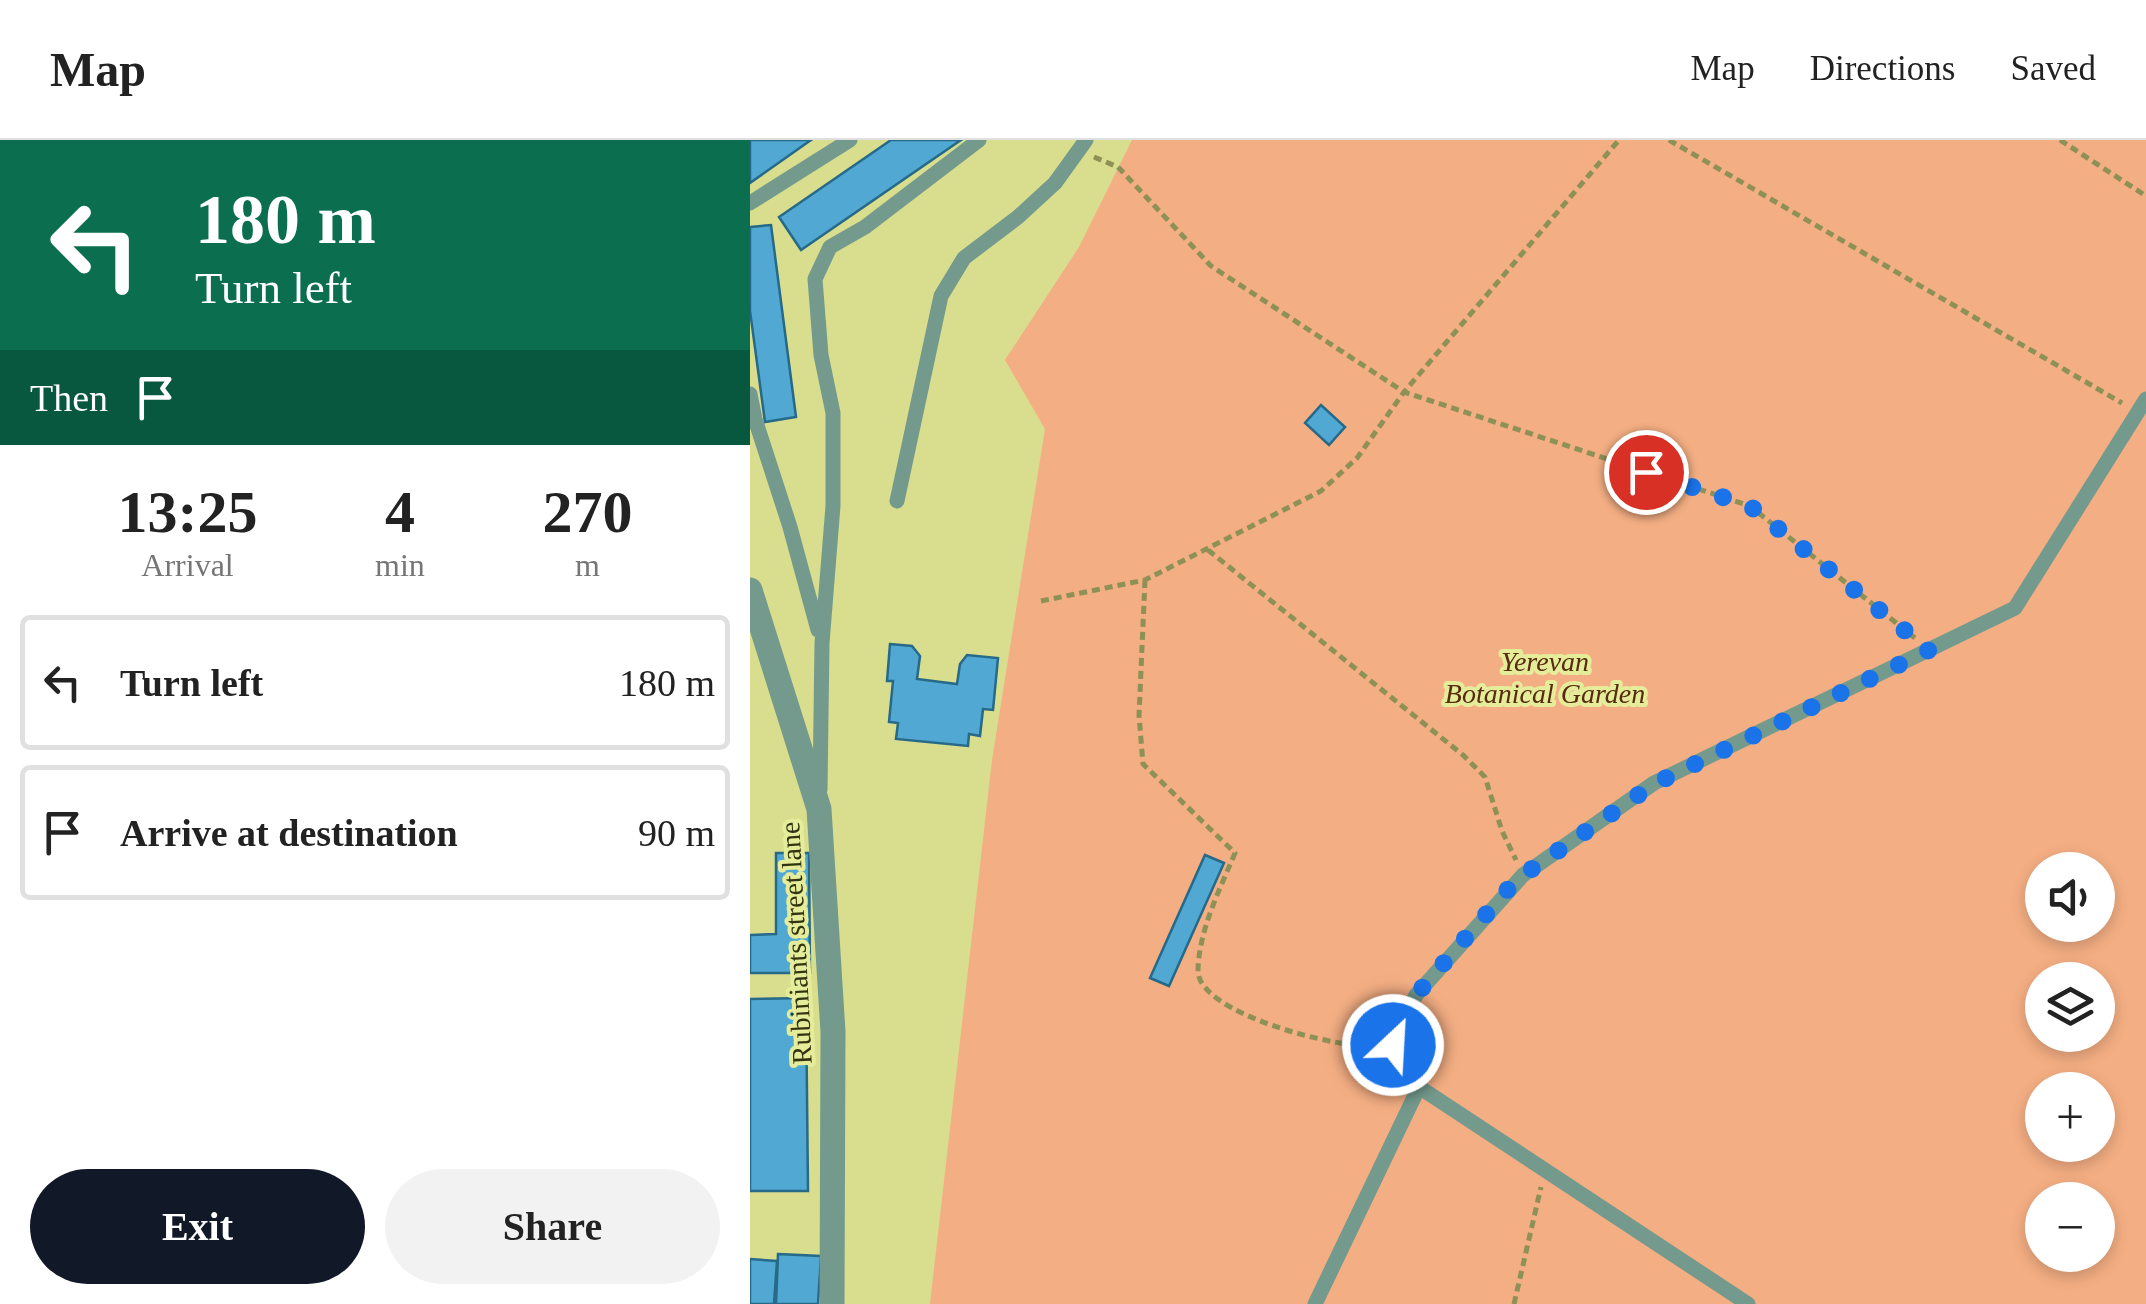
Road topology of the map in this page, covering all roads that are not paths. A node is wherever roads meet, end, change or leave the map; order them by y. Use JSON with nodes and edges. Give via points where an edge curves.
{"nodes":[{"id":1,"x":850,"y":140,"type":"edge"},
{"id":2,"x":979,"y":140,"type":"edge"},
{"id":3,"x":1082,"y":146,"type":"edge"},
{"id":4,"x":750,"y":203,"type":"edge"},
{"id":5,"x":750,"y":394,"type":"edge"},
{"id":6,"x":2142,"y":406,"type":"edge"},
{"id":7,"x":897,"y":501,"type":"dead end"},
{"id":8,"x":750,"y":590,"type":"edge"},
{"id":9,"x":822,"y":643,"type":"junction"},
{"id":10,"x":819,"y":809,"type":"junction"},
{"id":11,"x":1420,"y":1087,"type":"junction"},
{"id":12,"x":832,"y":1304,"type":"edge"},
{"id":13,"x":1314,"y":1304,"type":"edge"},
{"id":14,"x":1748,"y":1304,"type":"edge"}],
"edges":[{"from":1,"to":4,"type":"lane"},
{"from":2,"to":9,"type":"lane","via":[[830,247],[815,279],[832,413],[833,506]]},
{"from":3,"to":7,"type":"lane","via":[[1055,183],[964,258],[941,296]]},
{"from":5,"to":9,"type":"lane"},
{"from":6,"to":11,"type":"lane","via":[[2015,608],[1654,784],[1523,875],[1416,995],[1393,1045]]},
{"from":8,"to":10,"type":"street","name":"Rubiniants street lane"},
{"from":9,"to":10,"type":"lane"},
{"from":10,"to":12,"type":"street","name":"Rubiniants street lane","via":[[833,1032]]},
{"from":11,"to":13,"type":"lane"},
{"from":11,"to":14,"type":"lane"}]}
